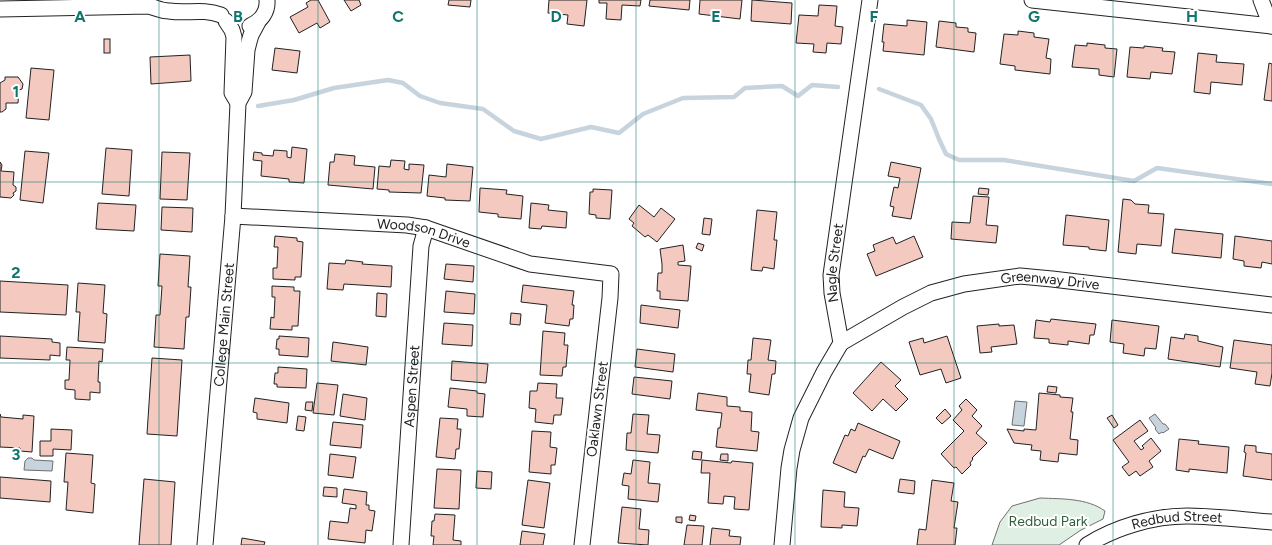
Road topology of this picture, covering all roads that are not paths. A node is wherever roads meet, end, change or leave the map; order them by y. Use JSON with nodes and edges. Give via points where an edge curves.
{"nodes":[{"id":1,"x":218,"y":0,"type":"edge"},
{"id":2,"x":278,"y":0,"type":"edge"},
{"id":3,"x":870,"y":0,"type":"edge"},
{"id":4,"x":1032,"y":0,"type":"edge"},
{"id":5,"x":1261,"y":0,"type":"edge"},
{"id":6,"x":156,"y":3,"type":"edge"},
{"id":7,"x":0,"y":10,"type":"edge"},
{"id":8,"x":264,"y":11,"type":"edge"},
{"id":9,"x":224,"y":18,"type":"junction"},
{"id":10,"x":1272,"y":26,"type":"edge"},
{"id":11,"x":238,"y":104,"type":"junction"},
{"id":12,"x":233,"y":216,"type":"junction"},
{"id":13,"x":426,"y":228,"type":"junction"},
{"id":14,"x":611,"y":274,"type":"joint"},
{"id":15,"x":1272,"y":305,"type":"edge"},
{"id":16,"x":840,"y":343,"type":"junction"},
{"id":17,"x":1272,"y":522,"type":"edge"},
{"id":18,"x":205,"y":545,"type":"edge"},
{"id":19,"x":401,"y":545,"type":"edge"},
{"id":20,"x":582,"y":545,"type":"edge"},
{"id":21,"x":782,"y":545,"type":"edge"},
{"id":22,"x":1087,"y":545,"type":"edge"}],
"edges":[{"from":1,"to":9,"type":"street","name":"College Main Street","via":[[218,8]]},
{"from":2,"to":8,"type":"street"},
{"from":3,"to":16,"type":"street","name":"Nagle Street","via":[[832,275]]},
{"from":4,"to":10,"type":"street"},
{"from":5,"to":10,"type":"street"},
{"from":6,"to":7,"type":"street"},
{"from":6,"to":9,"type":"street","via":[[169,11],[213,12]]},
{"from":8,"to":9,"type":"street","via":[[251,26],[242,28]]},
{"from":8,"to":11,"type":"street","name":"College Main Street","via":[[249,42],[244,92]]},
{"from":9,"to":11,"type":"street","name":"College Main Street","via":[[234,37],[232,93]]},
{"from":11,"to":12,"type":"street","name":"College Main Street"},
{"from":12,"to":13,"type":"street","name":"Woodson Drive"},
{"from":12,"to":18,"type":"street","name":"College Main Street"},
{"from":13,"to":14,"type":"street","name":"Woodson Drive","via":[[530,264]]},
{"from":13,"to":19,"type":"street","name":"Aspen Street","via":[[421,246]]},
{"from":14,"to":20,"type":"street","name":"Oaklawn Street"},
{"from":15,"to":16,"type":"street","name":"Greenway Drive","via":[[1020,276],[964,284],[931,293]]},
{"from":16,"to":21,"type":"street","via":[[802,418],[792,450]]},
{"from":17,"to":22,"type":"street","name":"Redbud Street","via":[[1185,516],[1152,520],[1123,527]]}]}
